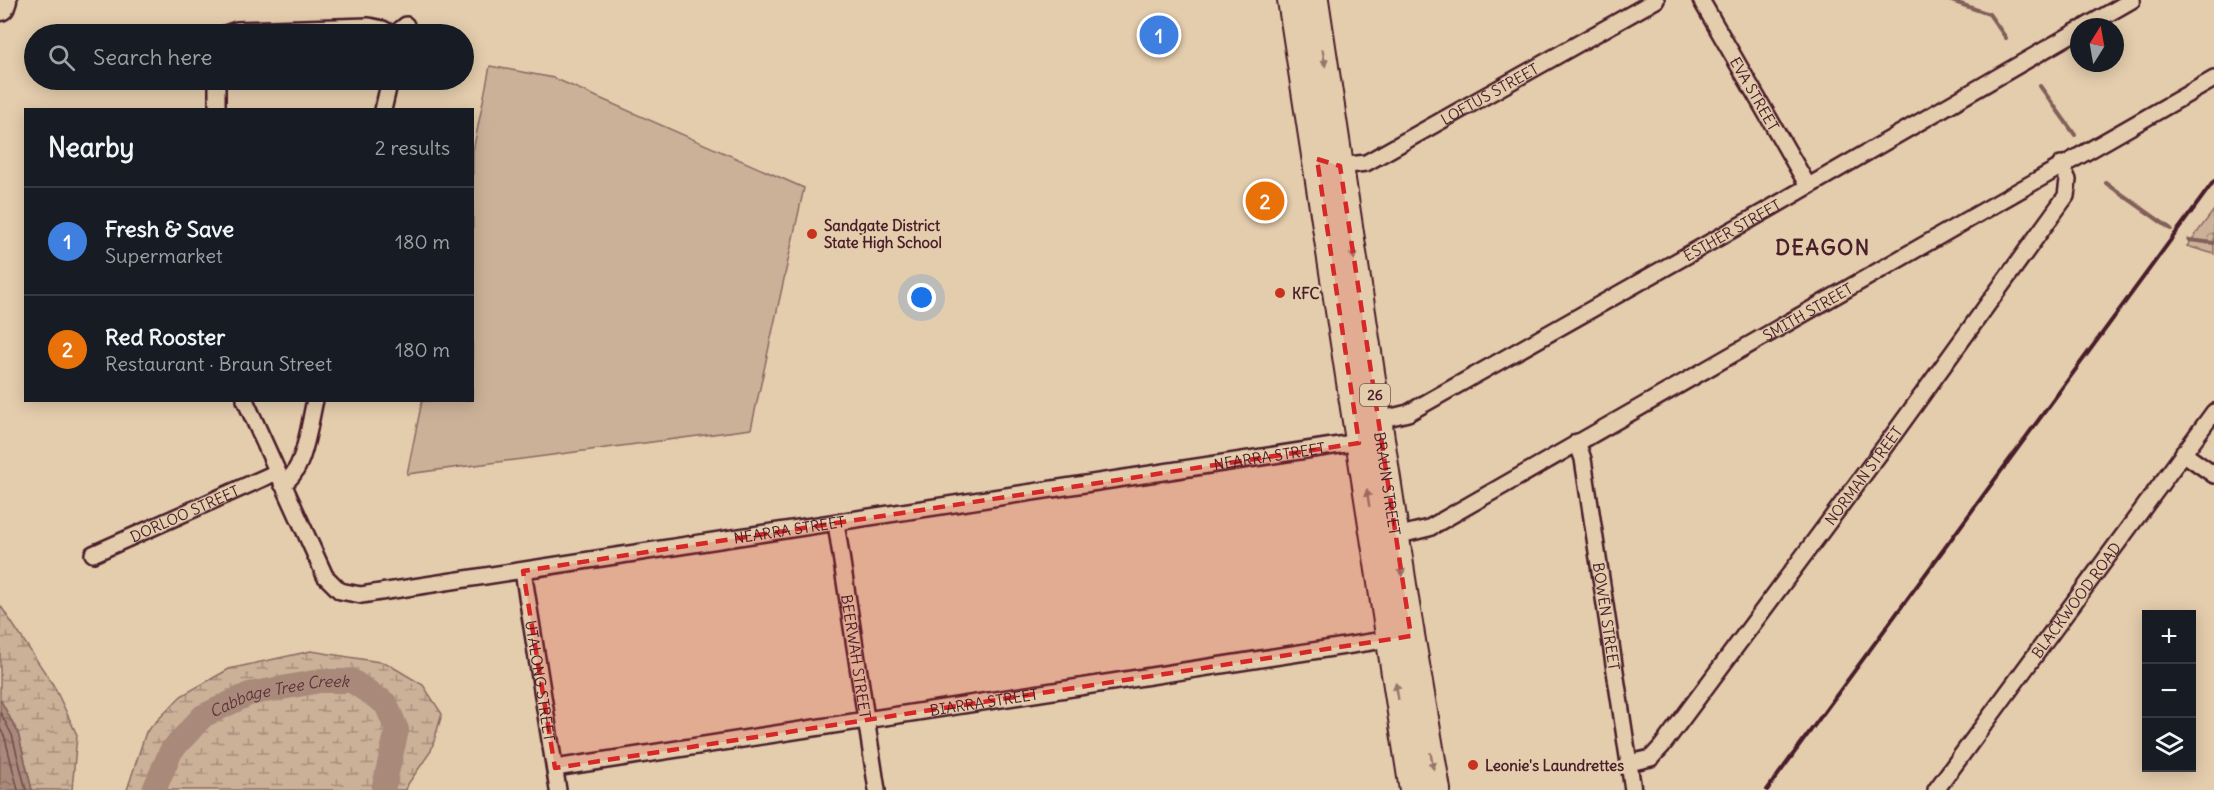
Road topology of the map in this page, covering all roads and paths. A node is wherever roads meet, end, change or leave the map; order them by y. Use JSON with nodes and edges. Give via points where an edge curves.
{"nodes":[{"id":1,"x":2,"y":0,"type":"edge"},
{"id":2,"x":1291,"y":0,"type":"edge"},
{"id":3,"x":1315,"y":0,"type":"edge"},
{"id":4,"x":1656,"y":0,"type":"edge"},
{"id":5,"x":1701,"y":0,"type":"edge"},
{"id":6,"x":2132,"y":0,"type":"edge"},
{"id":7,"x":0,"y":6,"type":"edge"},
{"id":8,"x":2101,"y":18,"type":"edge"},
{"id":9,"x":2070,"y":35,"type":"edge"},
{"id":10,"x":2214,"y":79,"type":"edge"},
{"id":11,"x":216,"y":90,"type":"edge"},
{"id":12,"x":388,"y":90,"type":"edge"},
{"id":13,"x":217,"y":108,"type":"edge"},
{"id":14,"x":383,"y":108,"type":"edge"},
{"id":15,"x":1329,"y":163,"type":"junction"},
{"id":16,"x":2061,"y":164,"type":"junction"},
{"id":17,"x":1808,"y":186,"type":"junction"},
{"id":18,"x":246,"y":402,"type":"edge"},
{"id":19,"x":315,"y":402,"type":"edge"},
{"id":20,"x":2214,"y":412,"type":"edge"},
{"id":21,"x":1379,"y":420,"type":"junction"},
{"id":22,"x":1359,"y":442,"type":"junction"},
{"id":23,"x":1577,"y":442,"type":"junction"},
{"id":24,"x":2183,"y":453,"type":"junction"},
{"id":25,"x":2214,"y":476,"type":"edge"},
{"id":26,"x":280,"y":478,"type":"junction"},
{"id":27,"x":836,"y":523,"type":"junction"},
{"id":28,"x":1396,"y":536,"type":"junction"},
{"id":29,"x":93,"y":554,"type":"dead end"},
{"id":30,"x":523,"y":571,"type":"junction"},
{"id":31,"x":1400,"y":638,"type":"junction"},
{"id":32,"x":866,"y":719,"type":"junction"},
{"id":33,"x":1629,"y":763,"type":"junction"},
{"id":34,"x":555,"y":768,"type":"junction"},
{"id":35,"x":558,"y":790,"type":"edge"},
{"id":36,"x":877,"y":790,"type":"edge"},
{"id":37,"x":1413,"y":790,"type":"edge"},
{"id":38,"x":1437,"y":790,"type":"edge"},
{"id":39,"x":1633,"y":790,"type":"edge"},
{"id":40,"x":1936,"y":790,"type":"edge"}],
"edges":[{"from":1,"to":7,"type":"highway"},
{"from":2,"to":15,"type":"highway","name":"BRAUN STREET","number":"26"},
{"from":3,"to":15,"type":"highway","name":"BRAUN STREET","number":"26","one_way":true},
{"from":4,"to":15,"type":"street","name":"LOFTUS STREET","via":[[1366,163]]},
{"from":5,"to":17,"type":"street","name":"EVA STREET"},
{"from":6,"to":8,"type":"street"},
{"from":9,"to":17,"type":"street","name":"ESTHER STREET"},
{"from":10,"to":16,"type":"street","name":"SMITH STREET"},
{"from":11,"to":13,"type":"street"},
{"from":12,"to":14,"type":"street"},
{"from":15,"to":21,"type":"highway","name":"BRAUN STREET","number":"26","one_way":true},
{"from":15,"to":22,"type":"highway","name":"BRAUN STREET","number":"26"},
{"from":16,"to":23,"type":"street","name":"SMITH STREET"},
{"from":16,"to":33,"type":"street","name":"NORMAN STREET","via":[[2068,180],[2066,195],[1987,307],[1662,746],[1651,758]]},
{"from":17,"to":21,"type":"street","name":"ESTHER STREET","via":[[1408,413]]},
{"from":18,"to":26,"type":"street","name":"NEARRA STREET"},
{"from":19,"to":26,"type":"street","via":[[300,464],[293,477]]},
{"from":20,"to":24,"type":"street","name":"BLACKWOOD ROAD"},
{"from":21,"to":28,"type":"highway","name":"BRAUN STREET","number":"26"},
{"from":22,"to":27,"type":"street","name":"NEARRA STREET"},
{"from":31,"to":22,"type":"highway","name":"BRAUN STREET","number":"26","one_way":true},
{"from":23,"to":28,"type":"street","name":"SMITH STREET","via":[[1429,528]]},
{"from":23,"to":33,"type":"street","name":"BOWEN STREET","via":[[1583,459]]},
{"from":24,"to":25,"type":"street"},
{"from":24,"to":40,"type":"street","name":"BLACKWOOD ROAD"},
{"from":26,"to":29,"type":"street","name":"DORLOO STREET"},
{"from":26,"to":30,"type":"street","name":"NEARRA STREET","via":[[325,576],[340,591],[361,595]]},
{"from":27,"to":30,"type":"street","name":"NEARRA STREET"},
{"from":27,"to":32,"type":"street","name":"BEERWAH STREET"},
{"from":28,"to":31,"type":"highway","name":"BRAUN STREET","number":"26","one_way":true},
{"from":30,"to":34,"type":"street","name":"UTALONG STREET"},
{"from":31,"to":32,"type":"street","name":"BIARRA STREET"},
{"from":37,"to":31,"type":"highway","name":"BRAUN STREET","number":"26","one_way":true},
{"from":31,"to":38,"type":"highway","name":"BRAUN STREET","number":"26","one_way":true},
{"from":32,"to":34,"type":"street","name":"BIARRA STREET"},
{"from":32,"to":36,"type":"street","name":"BEERWAH STREET"},
{"from":33,"to":39,"type":"street","name":"BOWEN STREET"},
{"from":34,"to":35,"type":"street","name":"UTALONG STREET"}]}
